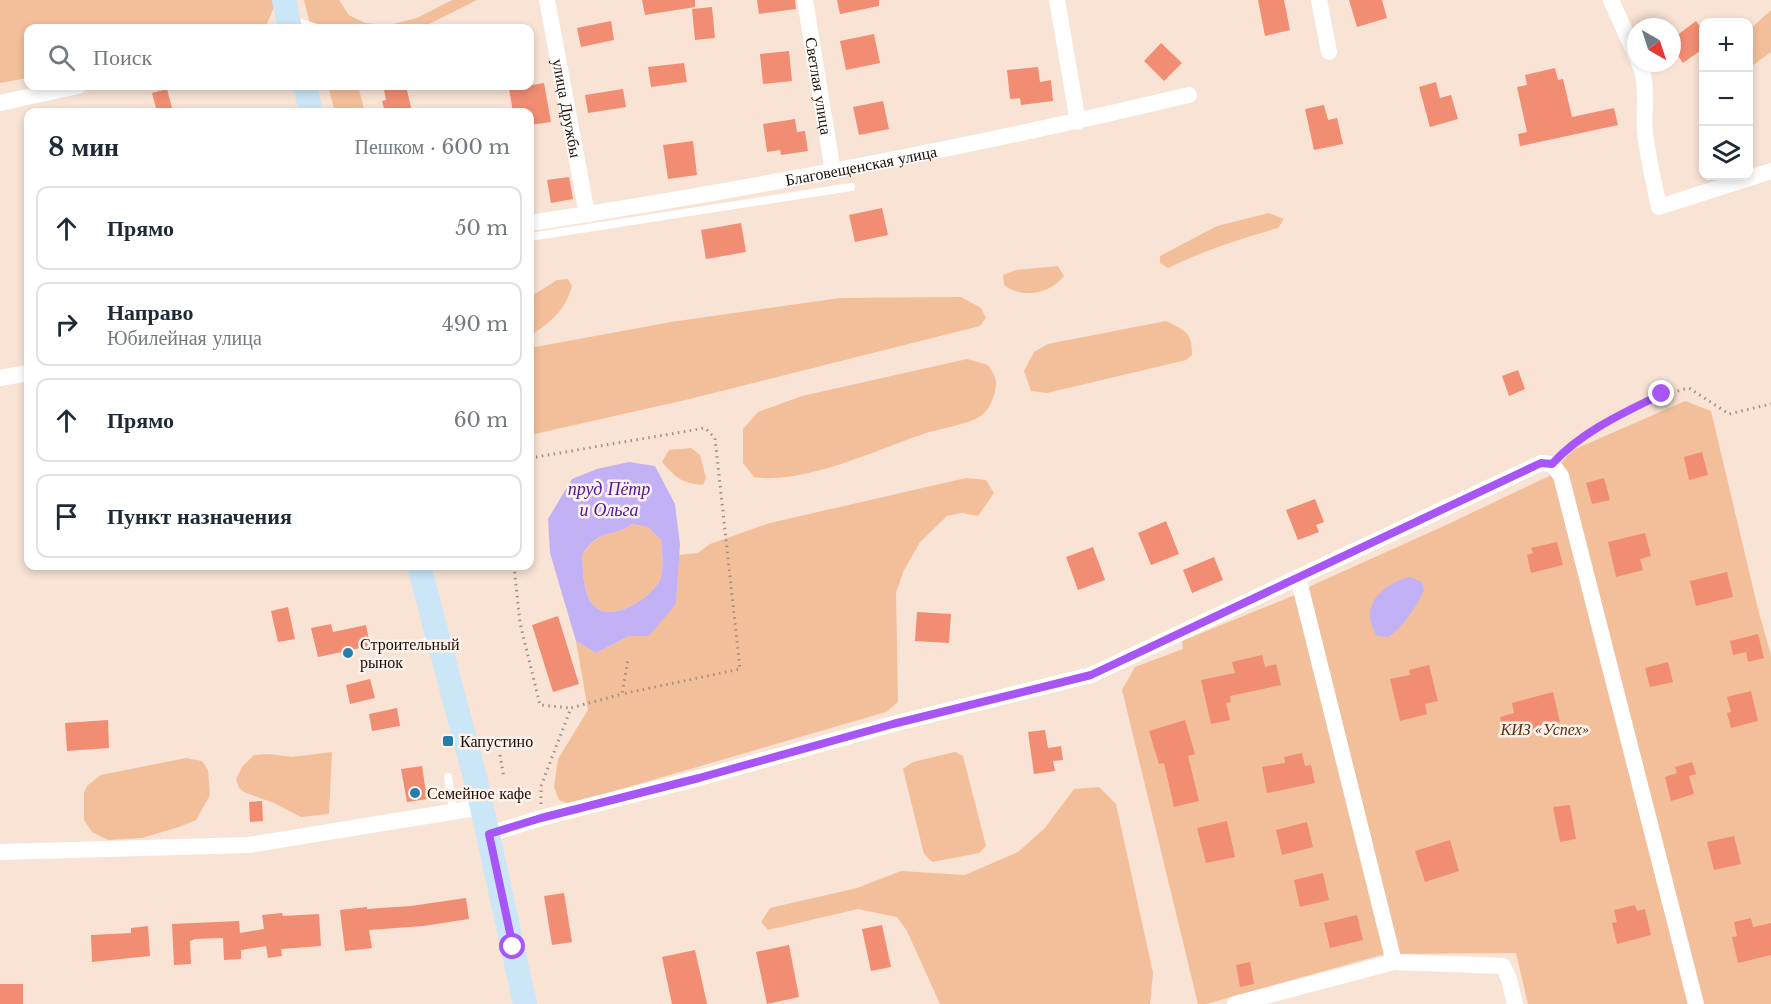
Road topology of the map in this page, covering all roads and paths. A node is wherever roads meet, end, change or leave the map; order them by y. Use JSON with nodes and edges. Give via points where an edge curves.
{"nodes":[{"id":1,"x":547,"y":0,"type":"edge"},
{"id":2,"x":805,"y":0,"type":"edge"},
{"id":3,"x":1057,"y":0,"type":"edge"},
{"id":4,"x":1319,"y":0,"type":"edge"},
{"id":5,"x":1611,"y":0,"type":"edge"},
{"id":6,"x":287,"y":16,"type":"edge"},
{"id":7,"x":307,"y":24,"type":"edge"},
{"id":8,"x":1627,"y":36,"type":"edge"},
{"id":9,"x":1329,"y":52,"type":"dead end"},
{"id":10,"x":1642,"y":72,"type":"edge"},
{"id":11,"x":60,"y":90,"type":"edge"},
{"id":12,"x":305,"y":90,"type":"edge"},
{"id":13,"x":1189,"y":95,"type":"dead end"},
{"id":14,"x":0,"y":103,"type":"edge"},
{"id":15,"x":310,"y":108,"type":"edge"},
{"id":16,"x":1078,"y":122,"type":"junction"},
{"id":17,"x":1771,"y":171,"type":"edge"},
{"id":18,"x":833,"y":172,"type":"junction"},
{"id":19,"x":851,"y":187,"type":"dead end"},
{"id":20,"x":587,"y":214,"type":"junction"},
{"id":21,"x":534,"y":222,"type":"edge"},
{"id":22,"x":534,"y":236,"type":"edge"},
{"id":23,"x":24,"y":374,"type":"edge"},
{"id":24,"x":0,"y":378,"type":"edge"},
{"id":25,"x":1771,"y":404,"type":"edge"},
{"id":26,"x":534,"y":457,"type":"edge"},
{"id":27,"x":1552,"y":464,"type":"junction"},
{"id":28,"x":420,"y":570,"type":"edge"},
{"id":29,"x":514,"y":570,"type":"edge"},
{"id":30,"x":1298,"y":577,"type":"junction"},
{"id":31,"x":628,"y":659,"type":"dead end"},
{"id":32,"x":622,"y":694,"type":"junction"},
{"id":33,"x":571,"y":708,"type":"junction"},
{"id":34,"x":500,"y":755,"type":"dead end"},
{"id":35,"x":448,"y":777,"type":"dead end"},
{"id":36,"x":504,"y":778,"type":"dead end"},
{"id":37,"x":482,"y":807,"type":"junction"},
{"id":38,"x":453,"y":810,"type":"junction"},
{"id":39,"x":541,"y":818,"type":"junction"},
{"id":40,"x":489,"y":834,"type":"junction"},
{"id":41,"x":0,"y":852,"type":"edge"},
{"id":42,"x":1395,"y":962,"type":"junction"},
{"id":43,"x":525,"y":1004,"type":"edge"},
{"id":44,"x":1235,"y":1004,"type":"edge"},
{"id":45,"x":1515,"y":1004,"type":"edge"},
{"id":46,"x":1696,"y":1004,"type":"edge"}],
"edges":[{"from":1,"to":20,"type":"street","name":"улица Дружбы"},
{"from":2,"to":18,"type":"street","name":"Светлая улица"},
{"from":3,"to":16,"type":"street"},
{"from":4,"to":9,"type":"street"},
{"from":5,"to":8,"type":"street"},
{"from":6,"to":7,"type":"lane"},
{"from":10,"to":17,"type":"street","via":[[1645,131],[1659,207]]},
{"from":11,"to":14,"type":"street"},
{"from":12,"to":15,"type":"main road"},
{"from":13,"to":16,"type":"street","name":"Благовещенская улица"},
{"from":16,"to":18,"type":"street","name":"Благовещенская улица"},
{"from":18,"to":20,"type":"street","name":"Благовещенская улица"},
{"from":19,"to":22,"type":"lane"},
{"from":20,"to":21,"type":"street","name":"Благовещенская улица"},
{"from":23,"to":24,"type":"street"},
{"from":25,"to":27,"type":"path","via":[[1729,414],[1689,388],[1662,394],[1606,421]]},
{"from":26,"to":32,"type":"path","via":[[705,428],[715,438],[740,669]]},
{"from":27,"to":30,"type":"street","via":[[1541,463]]},
{"from":27,"to":46,"type":"street","via":[[1561,476]]},
{"from":28,"to":37,"type":"main road","via":[[429,641]]},
{"from":29,"to":33,"type":"path","via":[[520,623],[540,705]]},
{"from":30,"to":39,"type":"street","via":[[1091,675]]},
{"from":30,"to":42,"type":"street"},
{"from":31,"to":32,"type":"path"},
{"from":32,"to":33,"type":"path"},
{"from":33,"to":39,"type":"path","via":[[541,786]]},
{"from":34,"to":36,"type":"path"},
{"from":35,"to":38,"type":"lane"},
{"from":37,"to":38,"type":"street"},
{"from":37,"to":40,"type":"main road"},
{"from":38,"to":41,"type":"street","via":[[249,845]]},
{"from":39,"to":40,"type":"street"},
{"from":40,"to":43,"type":"main road","via":[[516,946]]},
{"from":42,"to":44,"type":"street"},
{"from":42,"to":45,"type":"street","via":[[1503,966]]}]}
